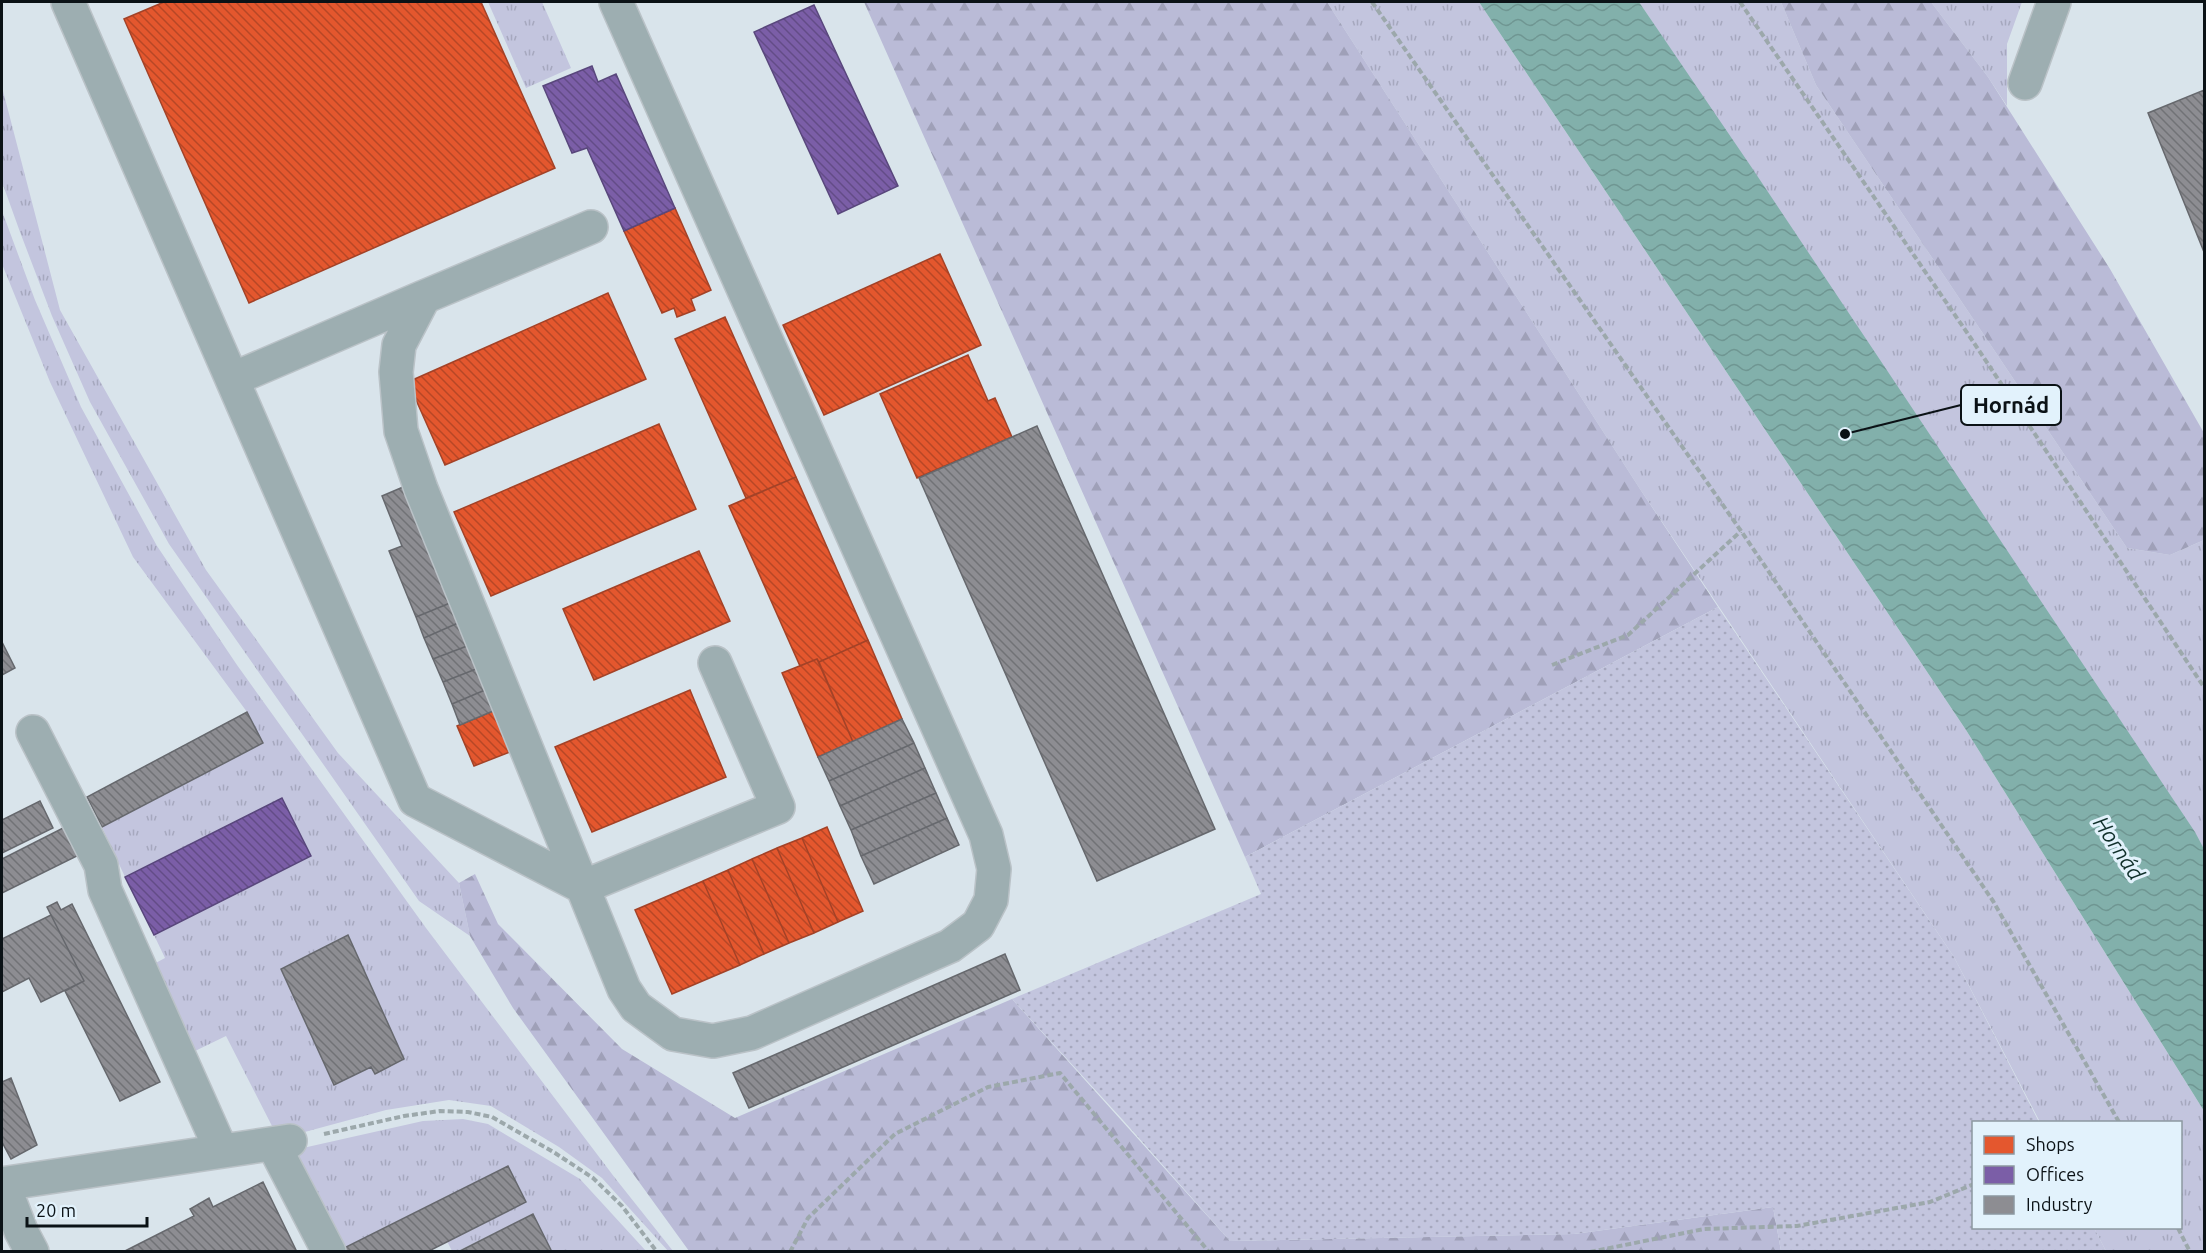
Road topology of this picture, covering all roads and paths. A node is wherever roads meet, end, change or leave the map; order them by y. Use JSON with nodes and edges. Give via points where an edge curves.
{"nodes":[{"id":1,"x":68,"y":2,"type":"edge"},
{"id":2,"x":616,"y":2,"type":"edge"},
{"id":3,"x":1372,"y":2,"type":"edge"},
{"id":4,"x":1740,"y":2,"type":"edge"},
{"id":5,"x":2054,"y":2,"type":"edge"},
{"id":6,"x":2025,"y":83,"type":"dead end"},
{"id":7,"x":591,"y":227,"type":"dead end"},
{"id":8,"x":424,"y":297,"type":"junction"},
{"id":9,"x":232,"y":379,"type":"junction"},
{"id":10,"x":1741,"y":531,"type":"junction"},
{"id":11,"x":715,"y":663,"type":"dead end"},
{"id":12,"x":1552,"y":665,"type":"dead end"},
{"id":13,"x":2205,"y":687,"type":"edge"},
{"id":14,"x":33,"y":732,"type":"dead end"},
{"id":15,"x":583,"y":887,"type":"junction"},
{"id":16,"x":2116,"y":1121,"type":"edge"},
{"id":17,"x":281,"y":1142,"type":"junction"},
{"id":18,"x":221,"y":1150,"type":"junction"},
{"id":19,"x":2,"y":1184,"type":"edge"},
{"id":20,"x":1972,"y":1185,"type":"edge"},
{"id":21,"x":2179,"y":1229,"type":"edge"},
{"id":22,"x":20,"y":1245,"type":"edge"},
{"id":23,"x":329,"y":1251,"type":"edge"},
{"id":24,"x":657,"y":1251,"type":"edge"},
{"id":25,"x":790,"y":1251,"type":"edge"},
{"id":26,"x":1209,"y":1251,"type":"edge"},
{"id":27,"x":1590,"y":1251,"type":"edge"},
{"id":28,"x":2190,"y":1251,"type":"edge"}],
"edges":[{"from":1,"to":9,"type":"lane"},
{"from":2,"to":15,"type":"lane","via":[[986,835],[994,868],[991,900],[978,925],[950,946],[752,1033],[713,1041],[673,1034],[636,1007],[624,989]]},
{"from":3,"to":10,"type":"path"},
{"from":4,"to":13,"type":"path"},
{"from":5,"to":6,"type":"lane"},
{"from":7,"to":8,"type":"lane"},
{"from":8,"to":9,"type":"lane"},
{"from":8,"to":15,"type":"lane","via":[[399,345],[396,372],[402,431],[421,489]]},
{"from":9,"to":15,"type":"lane","via":[[415,800]]},
{"from":10,"to":12,"type":"path","via":[[1628,635]]},
{"from":10,"to":16,"type":"path","via":[[1993,901]]},
{"from":11,"to":15,"type":"lane","via":[[778,807]]},
{"from":14,"to":18,"type":"lane","via":[[101,865],[105,890]]},
{"from":17,"to":18,"type":"lane"},
{"from":17,"to":23,"type":"lane"},
{"from":17,"to":24,"type":"path","via":[[440,1111],[492,1117],[593,1179],[622,1206]]},
{"from":18,"to":19,"type":"lane"},
{"from":19,"to":22,"type":"lane"},
{"from":20,"to":27,"type":"path","via":[[1930,1202],[1797,1226],[1704,1229]]},
{"from":21,"to":28,"type":"path"},
{"from":25,"to":26,"type":"path","via":[[808,1218],[895,1134],[988,1087],[1060,1073]]}]}
